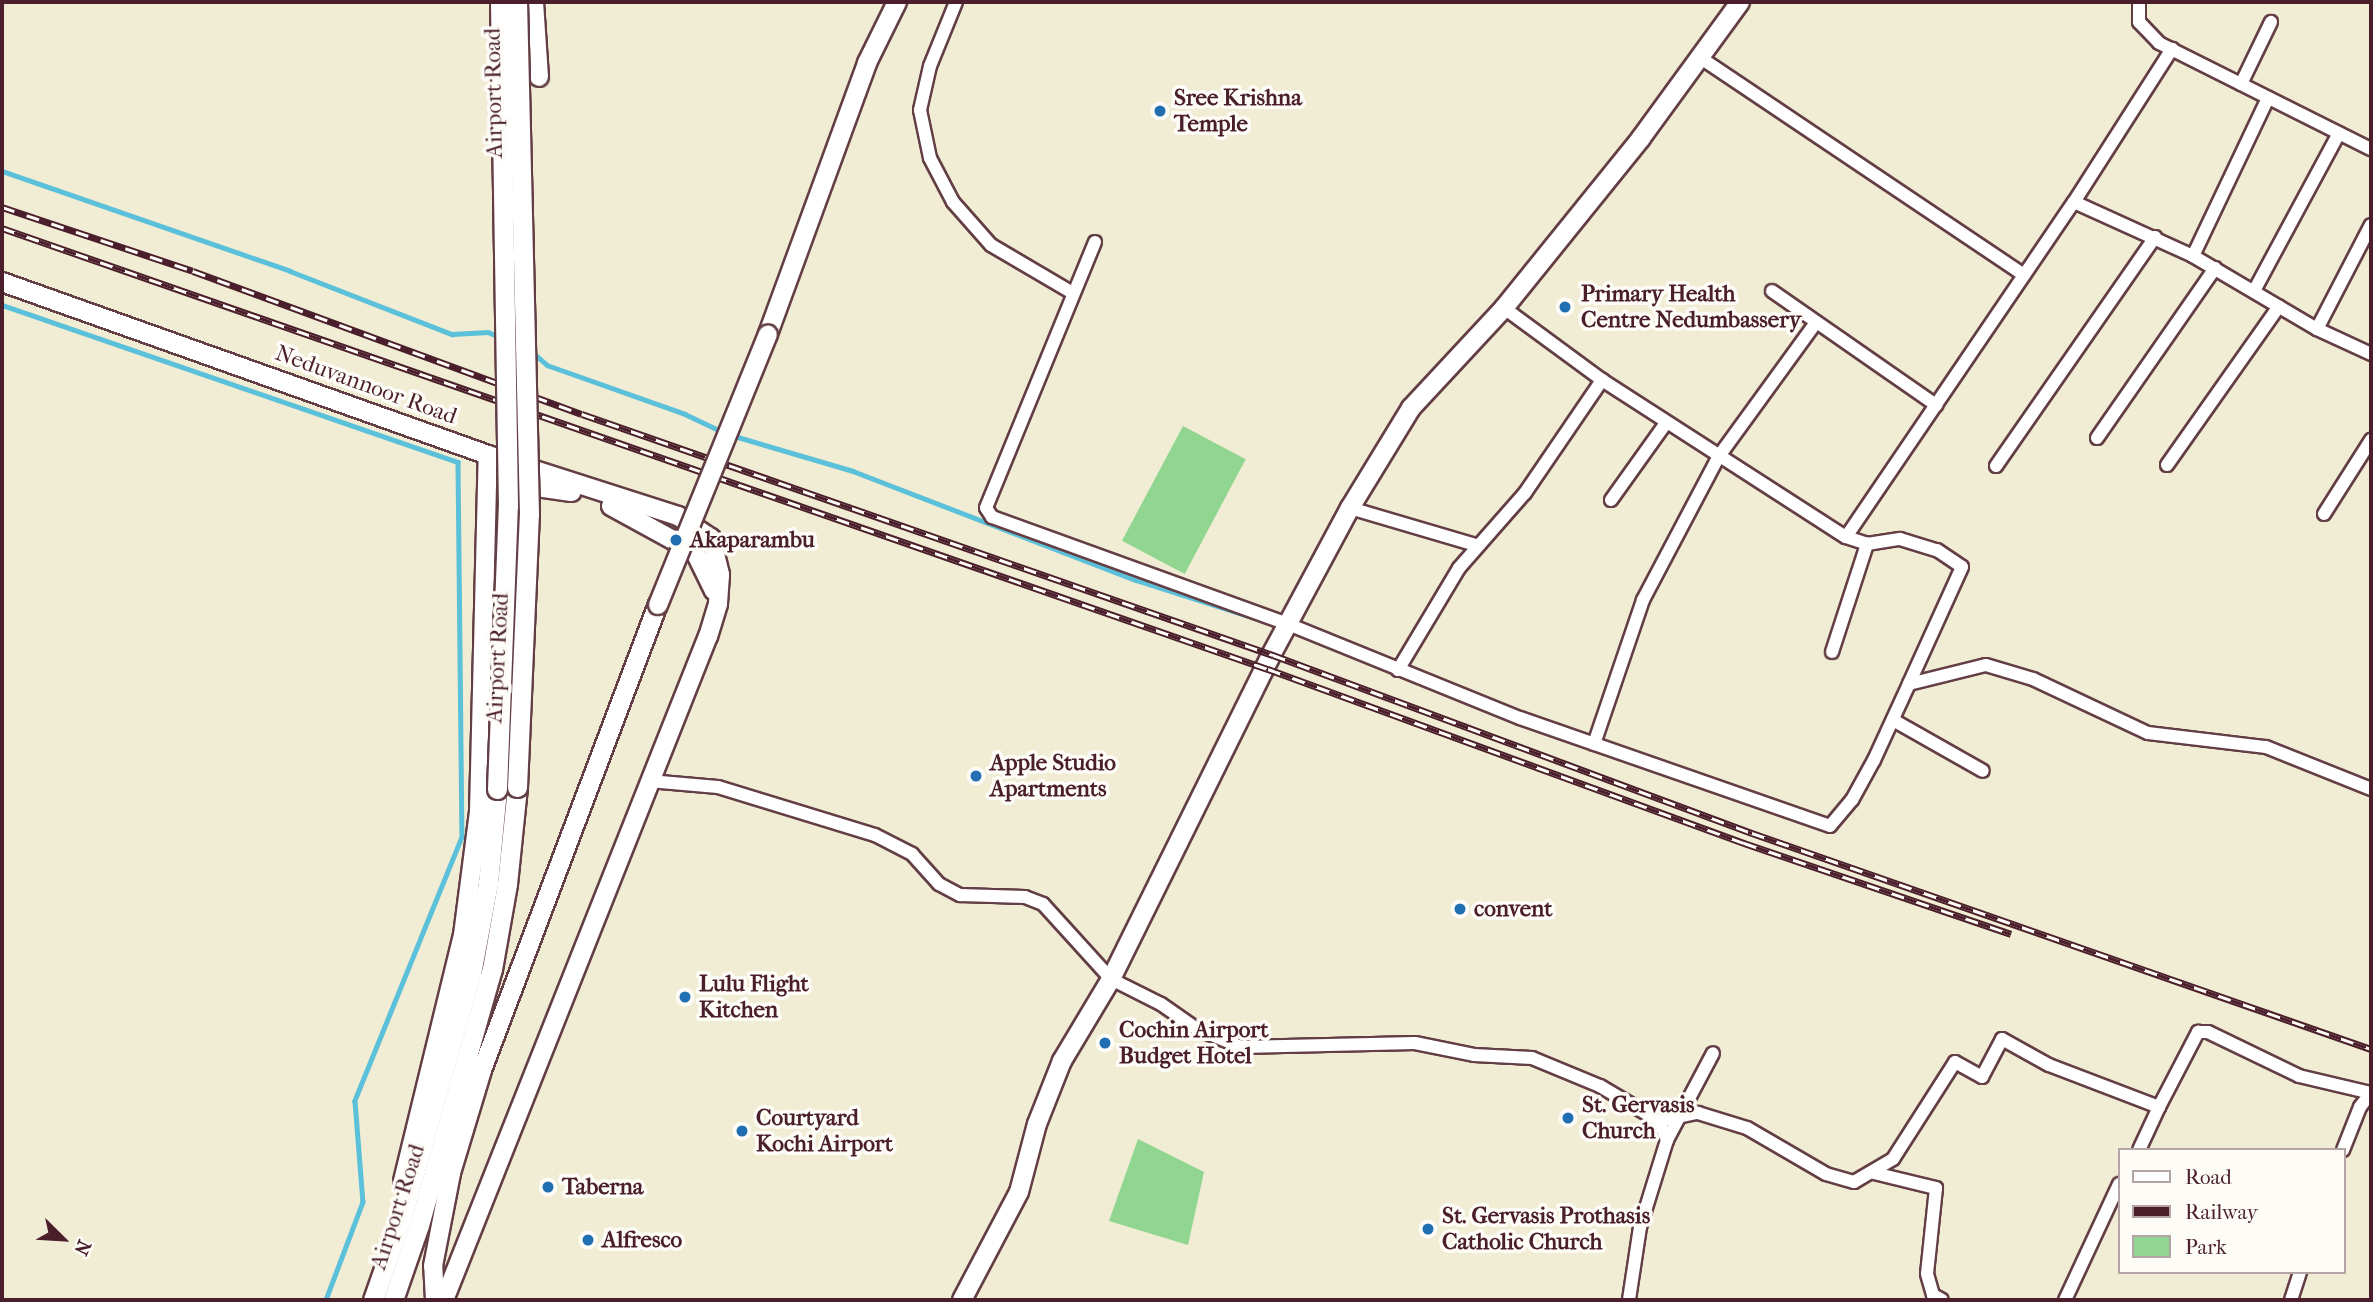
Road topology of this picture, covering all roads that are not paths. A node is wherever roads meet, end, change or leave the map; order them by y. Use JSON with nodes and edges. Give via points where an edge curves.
{"nodes":[{"id":1,"x":500,"y":2,"type":"edge"},
{"id":2,"x":517,"y":2,"type":"edge"},
{"id":3,"x":534,"y":2,"type":"edge"},
{"id":4,"x":897,"y":2,"type":"edge"},
{"id":5,"x":956,"y":2,"type":"edge"},
{"id":6,"x":1741,"y":2,"type":"edge"},
{"id":7,"x":2139,"y":2,"type":"edge"},
{"id":8,"x":2271,"y":22,"type":"dead end"},
{"id":9,"x":2172,"y":49,"type":"junction"},
{"id":10,"x":1701,"y":58,"type":"junction"},
{"id":11,"x":539,"y":77,"type":"dead end"},
{"id":12,"x":2241,"y":84,"type":"junction"},
{"id":13,"x":2268,"y":98,"type":"junction"},
{"id":14,"x":2339,"y":133,"type":"junction"},
{"id":15,"x":2371,"y":149,"type":"edge"},
{"id":16,"x":2074,"y":202,"type":"junction"},
{"id":17,"x":2371,"y":225,"type":"edge"},
{"id":18,"x":2155,"y":237,"type":"junction"},
{"id":19,"x":1095,"y":242,"type":"dead end"},
{"id":20,"x":2193,"y":256,"type":"junction"},
{"id":21,"x":2215,"y":268,"type":"junction"},
{"id":22,"x":2024,"y":275,"type":"junction"},
{"id":23,"x":2,"y":282,"type":"edge"},
{"id":24,"x":1772,"y":291,"type":"dead end"},
{"id":25,"x":1071,"y":292,"type":"junction"},
{"id":26,"x":2254,"y":292,"type":"junction"},
{"id":27,"x":2279,"y":306,"type":"junction"},
{"id":28,"x":1504,"y":308,"type":"junction"},
{"id":29,"x":1815,"y":324,"type":"junction"},
{"id":30,"x":2318,"y":329,"type":"junction"},
{"id":31,"x":2371,"y":354,"type":"edge"},
{"id":32,"x":1602,"y":380,"type":"junction"},
{"id":33,"x":1936,"y":405,"type":"junction"},
{"id":34,"x":1666,"y":423,"type":"junction"},
{"id":35,"x":2097,"y":438,"type":"dead end"},
{"id":36,"x":2371,"y":440,"type":"edge"},
{"id":37,"x":488,"y":454,"type":"junction"},
{"id":38,"x":1719,"y":456,"type":"junction"},
{"id":39,"x":2167,"y":465,"type":"dead end"},
{"id":40,"x":1996,"y":466,"type":"dead end"},
{"id":41,"x":488,"y":480,"type":"junction"},
{"id":42,"x":1611,"y":500,"type":"dead end"},
{"id":43,"x":631,"y":508,"type":"junction"},
{"id":44,"x":1350,"y":508,"type":"junction"},
{"id":45,"x":2324,"y":514,"type":"dead end"},
{"id":46,"x":1846,"y":537,"type":"junction"},
{"id":47,"x":1867,"y":544,"type":"junction"},
{"id":48,"x":1476,"y":545,"type":"junction"},
{"id":49,"x":718,"y":604,"type":"junction"},
{"id":50,"x":1288,"y":624,"type":"junction"},
{"id":51,"x":1832,"y":652,"type":"dead end"},
{"id":52,"x":1398,"y":670,"type":"junction"},
{"id":53,"x":1909,"y":684,"type":"junction"},
{"id":54,"x":1893,"y":720,"type":"junction"},
{"id":55,"x":1594,"y":744,"type":"junction"},
{"id":56,"x":1983,"y":771,"type":"dead end"},
{"id":57,"x":649,"y":781,"type":"junction"},
{"id":58,"x":2371,"y":789,"type":"edge"},
{"id":59,"x":1111,"y":979,"type":"junction"},
{"id":60,"x":1713,"y":1054,"type":"dead end"},
{"id":61,"x":2371,"y":1093,"type":"edge"},
{"id":62,"x":2160,"y":1107,"type":"junction"},
{"id":63,"x":1683,"y":1116,"type":"junction"},
{"id":64,"x":1659,"y":1121,"type":"junction"},
{"id":65,"x":1667,"y":1140,"type":"junction"},
{"id":66,"x":2140,"y":1148,"type":"edge"},
{"id":67,"x":2344,"y":1148,"type":"edge"},
{"id":68,"x":1874,"y":1173,"type":"junction"},
{"id":69,"x":2118,"y":1186,"type":"edge"},
{"id":70,"x":384,"y":1270,"type":"junction"},
{"id":71,"x":2299,"y":1274,"type":"edge"},
{"id":72,"x":373,"y":1300,"type":"edge"},
{"id":73,"x":393,"y":1300,"type":"edge"},
{"id":74,"x":435,"y":1300,"type":"edge"},
{"id":75,"x":444,"y":1300,"type":"edge"},
{"id":76,"x":962,"y":1300,"type":"edge"},
{"id":77,"x":1629,"y":1300,"type":"edge"},
{"id":78,"x":1942,"y":1300,"type":"edge"},
{"id":79,"x":2065,"y":1300,"type":"edge"},
{"id":80,"x":2291,"y":1300,"type":"edge"}],
"edges":[{"from":1,"to":70,"type":"main road","name":"Airport Road","bridge":true,"via":[[508,506],[497,789],[488,883],[471,974]]},
{"from":2,"to":73,"type":"main road","name":"Airport Road","bridge":true,"via":[[529,514],[517,787],[492,969]]},
{"from":3,"to":11,"type":"street"},
{"from":4,"to":74,"type":"street","bridge":true,"via":[[867,63],[768,334],[658,605],[482,1070],[451,1173],[433,1266]]},
{"from":5,"to":25,"type":"street","via":[[930,66],[920,110],[930,158],[953,202],[991,245]]},
{"from":6,"to":10,"type":"street"},
{"from":7,"to":9,"type":"street","via":[[2139,22],[2159,43]]},
{"from":8,"to":12,"type":"street"},
{"from":9,"to":12,"type":"street"},
{"from":9,"to":16,"type":"street"},
{"from":10,"to":22,"type":"street"},
{"from":10,"to":28,"type":"street"},
{"from":12,"to":13,"type":"street"},
{"from":13,"to":14,"type":"street"},
{"from":13,"to":20,"type":"street"},
{"from":14,"to":15,"type":"street"},
{"from":14,"to":26,"type":"street"},
{"from":16,"to":18,"type":"street"},
{"from":16,"to":22,"type":"street"},
{"from":17,"to":30,"type":"street"},
{"from":18,"to":20,"type":"street"},
{"from":18,"to":40,"type":"street"},
{"from":19,"to":25,"type":"street"},
{"from":20,"to":21,"type":"street"},
{"from":21,"to":26,"type":"street"},
{"from":21,"to":35,"type":"street"},
{"from":22,"to":33,"type":"street"},
{"from":23,"to":37,"type":"street","name":"Neduvannoor Road"},
{"from":24,"to":29,"type":"street"},
{"from":25,"to":50,"type":"street","via":[[988,512],[1189,592]]},
{"from":26,"to":27,"type":"street"},
{"from":27,"to":30,"type":"street"},
{"from":27,"to":39,"type":"street"},
{"from":28,"to":32,"type":"street"},
{"from":28,"to":44,"type":"street","via":[[1411,408]]},
{"from":29,"to":33,"type":"street"},
{"from":29,"to":38,"type":"street"},
{"from":30,"to":31,"type":"street"},
{"from":32,"to":34,"type":"street"},
{"from":32,"to":48,"type":"street","via":[[1525,493]]},
{"from":33,"to":46,"type":"street"},
{"from":34,"to":38,"type":"street"},
{"from":34,"to":42,"type":"street"},
{"from":36,"to":45,"type":"street"},
{"from":37,"to":41,"type":"street"},
{"from":37,"to":43,"type":"street","name":"Neduvannoor Road"},
{"from":38,"to":46,"type":"street"},
{"from":38,"to":55,"type":"street","via":[[1643,600]]},
{"from":41,"to":43,"type":"street","via":[[560,489]]},
{"from":41,"to":70,"type":"street","via":[[480,812],[463,935]]},
{"from":43,"to":49,"type":"street","via":[[695,552],[703,561]]},
{"from":43,"to":49,"type":"street","name":"Neduvannoor Road","via":[[678,516],[711,538],[720,575]]},
{"from":44,"to":48,"type":"street"},
{"from":44,"to":50,"type":"street"},
{"from":46,"to":47,"type":"street"},
{"from":47,"to":51,"type":"street"},
{"from":47,"to":53,"type":"street","via":[[1900,539],[1937,550],[1962,567]]},
{"from":48,"to":52,"type":"street","via":[[1432,607]]},
{"from":49,"to":57,"type":"street"},
{"from":50,"to":52,"type":"street"},
{"from":50,"to":59,"type":"street"},
{"from":52,"to":55,"type":"street"},
{"from":53,"to":54,"type":"street"},
{"from":53,"to":58,"type":"street","via":[[1986,665],[2033,679],[2148,733],[2266,747]]},
{"from":54,"to":55,"type":"street","via":[[1852,800],[1830,827]]},
{"from":54,"to":56,"type":"street"},
{"from":57,"to":59,"type":"street","via":[[718,787],[875,835],[912,854],[950,892],[1025,897],[1043,905]]},
{"from":57,"to":75,"type":"street"},
{"from":59,"to":64,"type":"street","via":[[1161,1004],[1197,1029],[1241,1047],[1415,1043],[1474,1055],[1532,1058],[1600,1086]]},
{"from":59,"to":76,"type":"street","via":[[1062,1061],[1037,1124],[1020,1192]]},
{"from":60,"to":63,"type":"street"},
{"from":61,"to":62,"type":"street","via":[[2299,1076],[2208,1032],[2198,1032]]},
{"from":61,"to":67,"type":"street","via":[[2360,1107]]},
{"from":62,"to":66,"type":"street"},
{"from":62,"to":68,"type":"street","via":[[2049,1065],[2002,1039],[1982,1077],[1955,1062],[1893,1159]]},
{"from":63,"to":64,"type":"street"},
{"from":63,"to":65,"type":"street"},
{"from":63,"to":68,"type":"street","via":[[1698,1113],[1747,1128],[1826,1174],[1854,1182]]},
{"from":64,"to":65,"type":"street"},
{"from":65,"to":77,"type":"street","via":[[1640,1227]]},
{"from":68,"to":78,"type":"street","via":[[1936,1188],[1927,1274],[1933,1295]]},
{"from":69,"to":79,"type":"street"},
{"from":70,"to":72,"type":"main road","name":"Airport Road"},
{"from":71,"to":80,"type":"street"}]}
